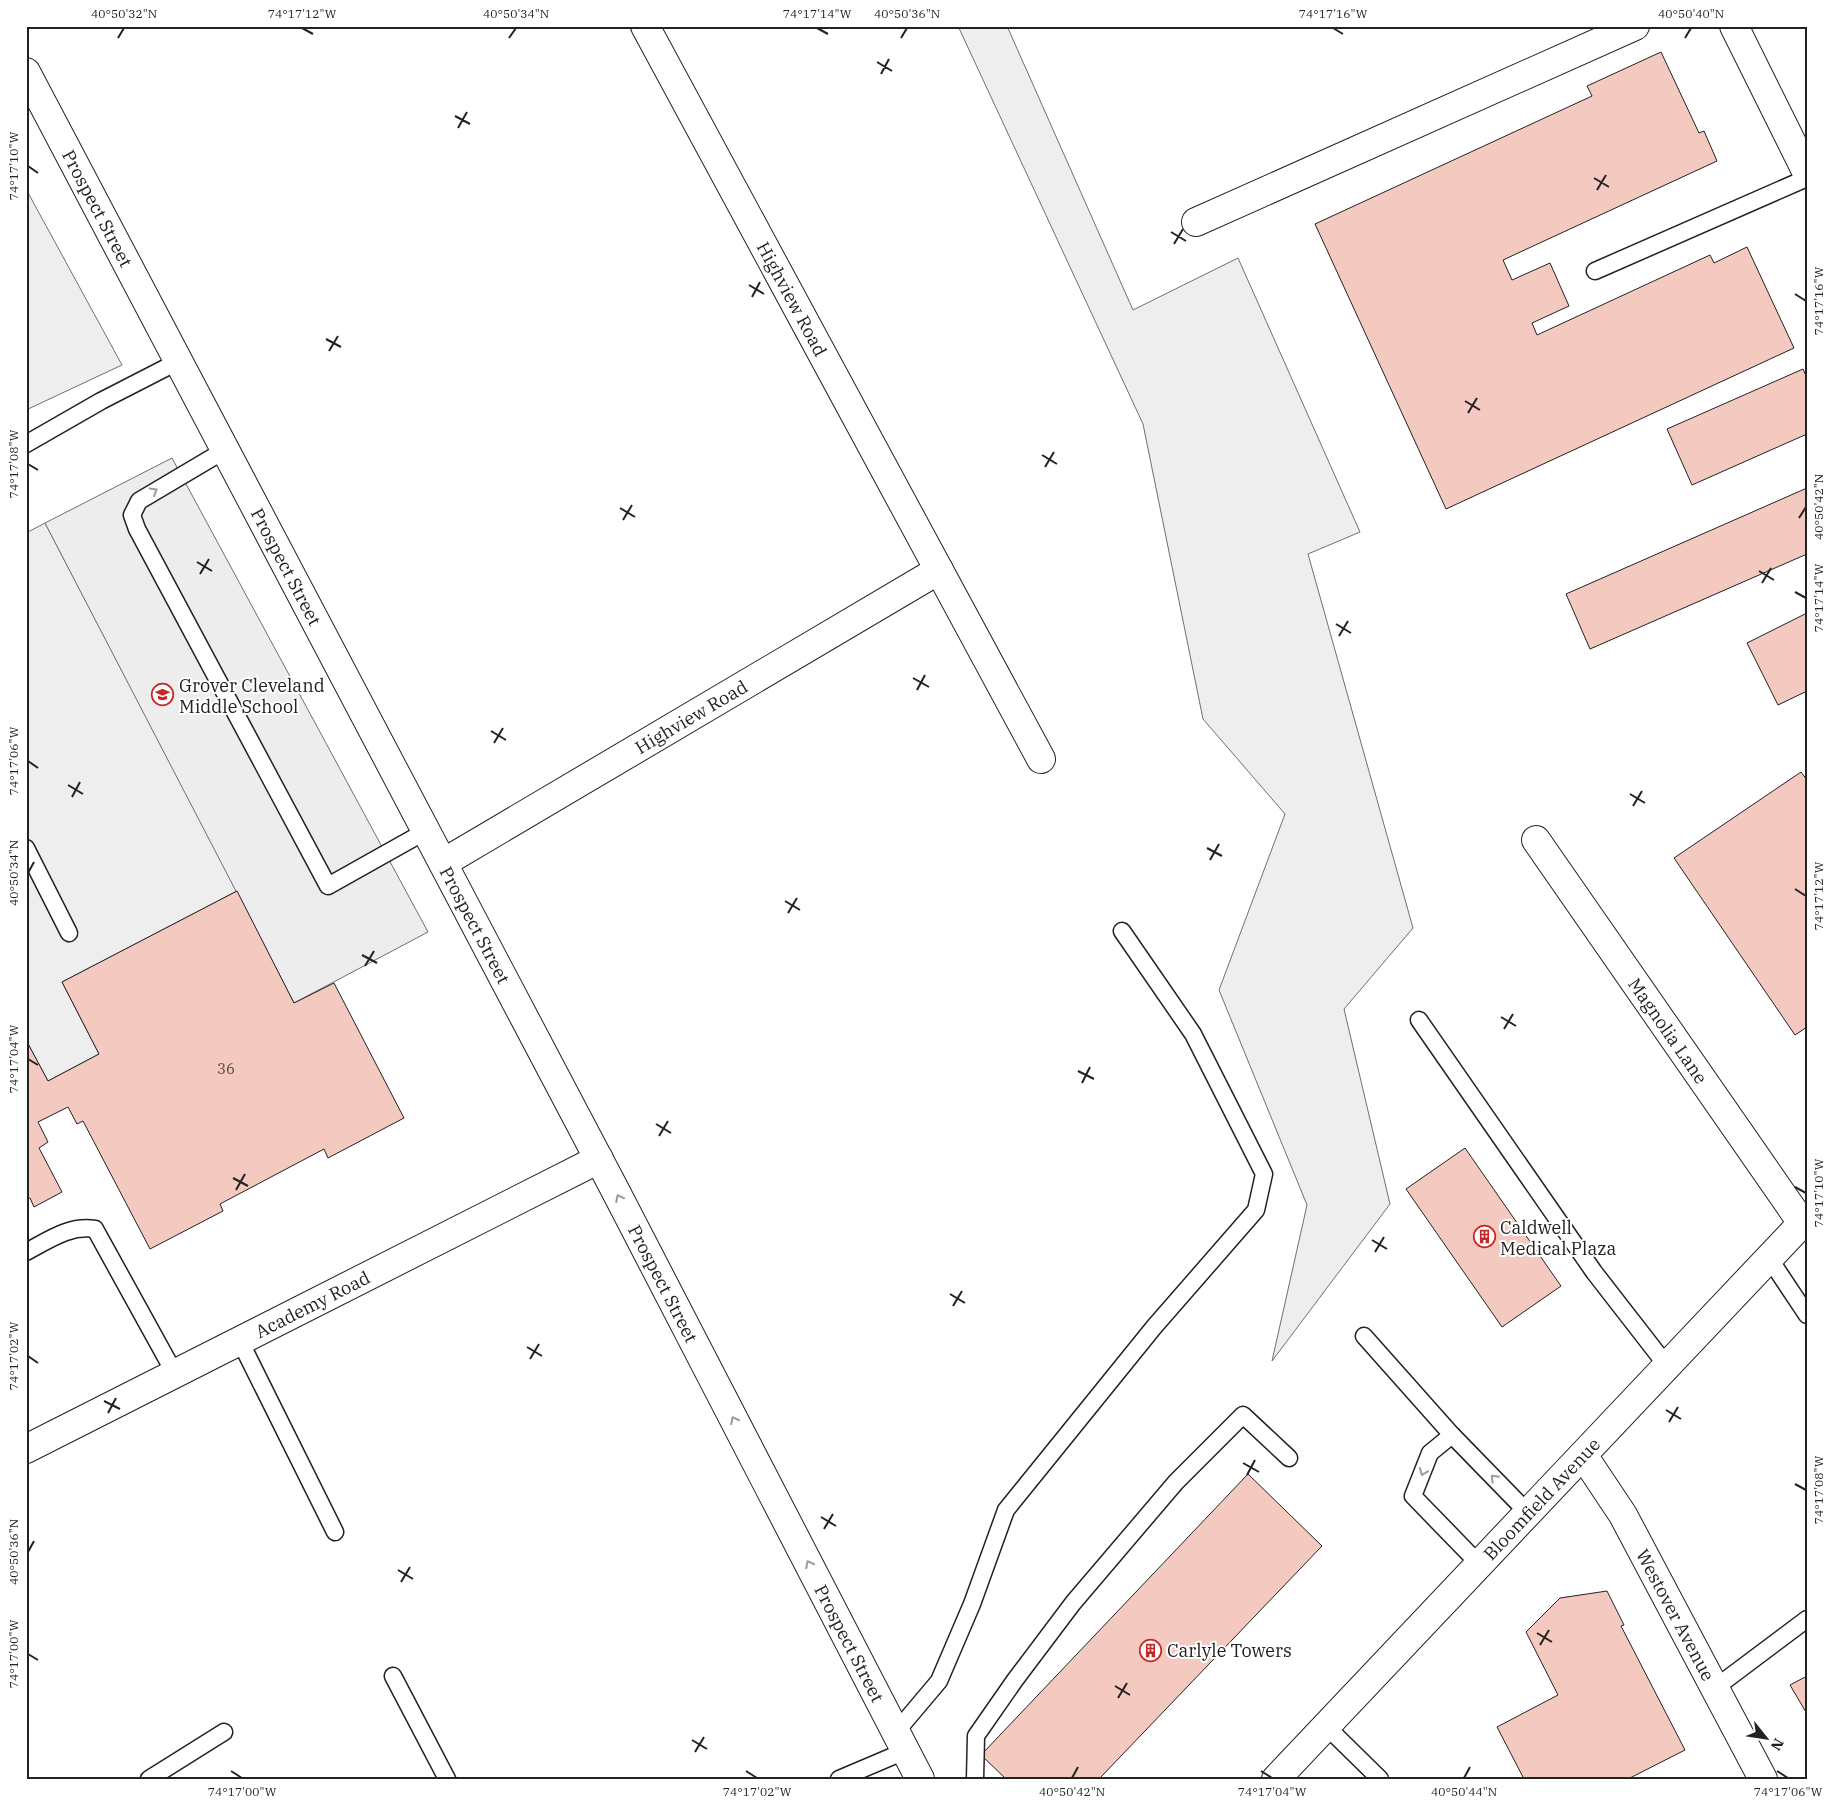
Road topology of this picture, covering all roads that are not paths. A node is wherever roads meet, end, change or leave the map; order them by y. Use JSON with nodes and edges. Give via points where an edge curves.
{"nodes":[{"id":1,"x":644,"y":26,"type":"edge"},
{"id":2,"x":1635,"y":26,"type":"edge"},
{"id":3,"x":1734,"y":26,"type":"edge"},
{"id":4,"x":26,"y":72,"type":"edge"},
{"id":5,"x":1807,"y":173,"type":"edge"},
{"id":6,"x":1807,"y":178,"type":"edge"},
{"id":7,"x":1196,"y":222,"type":"dead end"},
{"id":8,"x":1595,"y":271,"type":"dead end"},
{"id":9,"x":179,"y":361,"type":"junction"},
{"id":10,"x":26,"y":444,"type":"edge"},
{"id":11,"x":225,"y":450,"type":"junction"},
{"id":12,"x":939,"y":570,"type":"junction"},
{"id":13,"x":1041,"y":759,"type":"dead end"},
{"id":14,"x":426,"y":831,"type":"junction"},
{"id":15,"x":1536,"y":840,"type":"dead end"},
{"id":16,"x":26,"y":848,"type":"edge"},
{"id":17,"x":442,"y":863,"type":"junction"},
{"id":18,"x":1122,"y":931,"type":"dead end"},
{"id":19,"x":69,"y":933,"type":"dead end"},
{"id":20,"x":1419,"y":1020,"type":"dead end"},
{"id":21,"x":599,"y":1159,"type":"junction"},
{"id":22,"x":1804,"y":1220,"type":"edge"},
{"id":23,"x":26,"y":1252,"type":"edge"},
{"id":24,"x":1769,"y":1258,"type":"junction"},
{"id":25,"x":1807,"y":1314,"type":"edge"},
{"id":26,"x":1364,"y":1336,"type":"dead end"},
{"id":27,"x":240,"y":1341,"type":"junction"},
{"id":28,"x":1667,"y":1366,"type":"junction"},
{"id":29,"x":175,"y":1374,"type":"junction"},
{"id":30,"x":1452,"y":1435,"type":"junction"},
{"id":31,"x":26,"y":1449,"type":"edge"},
{"id":32,"x":1583,"y":1455,"type":"junction"},
{"id":33,"x":1289,"y":1458,"type":"dead end"},
{"id":34,"x":1528,"y":1513,"type":"junction"},
{"id":35,"x":335,"y":1532,"type":"dead end"},
{"id":36,"x":1479,"y":1564,"type":"junction"},
{"id":37,"x":1807,"y":1619,"type":"edge"},
{"id":38,"x":393,"y":1676,"type":"dead end"},
{"id":39,"x":1715,"y":1688,"type":"junction"},
{"id":40,"x":1326,"y":1726,"type":"junction"},
{"id":41,"x":224,"y":1732,"type":"dead end"},
{"id":42,"x":900,"y":1741,"type":"junction"},
{"id":43,"x":149,"y":1779,"type":"edge"},
{"id":44,"x":447,"y":1779,"type":"edge"},
{"id":45,"x":840,"y":1779,"type":"edge"},
{"id":46,"x":920,"y":1779,"type":"edge"},
{"id":47,"x":975,"y":1779,"type":"edge"},
{"id":48,"x":1276,"y":1779,"type":"edge"},
{"id":49,"x":1380,"y":1779,"type":"edge"},
{"id":50,"x":1763,"y":1779,"type":"edge"}],
"edges":[{"from":1,"to":12,"type":"street","name":"Highview Road"},
{"from":2,"to":7,"type":"street"},
{"from":3,"to":5,"type":"street"},
{"from":4,"to":9,"type":"street","name":"Prospect Street"},
{"from":6,"to":8,"type":"lane"},
{"from":9,"to":10,"type":"lane"},
{"from":9,"to":11,"type":"street","name":"Prospect Street"},
{"from":11,"to":14,"type":"street","name":"Prospect Street"},
{"from":14,"to":11,"type":"lane","one_way":true,"via":[[328,886],[137,529],[132,515],[139,501]]},
{"from":12,"to":13,"type":"street","name":"Highview Road"},
{"from":12,"to":17,"type":"street","name":"Highview Road"},
{"from":14,"to":17,"type":"street","name":"Prospect Street"},
{"from":15,"to":22,"type":"street","name":"Magnolia Lane"},
{"from":16,"to":19,"type":"lane"},
{"from":17,"to":21,"type":"street","name":"Prospect Street"},
{"from":18,"to":42,"type":"lane","via":[[1193,1034],[1264,1174],[1256,1210],[1154,1327],[1006,1510],[939,1682]]},
{"from":20,"to":28,"type":"lane","via":[[1594,1272]]},
{"from":21,"to":27,"type":"street","name":"Academy Road"},
{"from":42,"to":21,"type":"street","name":"Prospect Street","one_way":true},
{"from":22,"to":24,"type":"street","name":"Bloomfield Avenue"},
{"from":23,"to":29,"type":"lane","via":[[70,1229],[96,1230]]},
{"from":24,"to":25,"type":"lane"},
{"from":24,"to":28,"type":"street","name":"Bloomfield Avenue"},
{"from":26,"to":30,"type":"lane"},
{"from":27,"to":29,"type":"street","name":"Academy Road"},
{"from":27,"to":35,"type":"lane"},
{"from":28,"to":32,"type":"street","name":"Bloomfield Avenue"},
{"from":29,"to":31,"type":"street","name":"Academy Road"},
{"from":34,"to":30,"type":"lane","one_way":true},
{"from":30,"to":36,"type":"lane","one_way":true,"via":[[1430,1453],[1413,1496]]},
{"from":32,"to":34,"type":"street","name":"Bloomfield Avenue"},
{"from":32,"to":39,"type":"street","name":"Westover Avenue","via":[[1623,1515]]},
{"from":33,"to":47,"type":"lane","via":[[1243,1415],[1176,1482],[1073,1603],[976,1736]]},
{"from":34,"to":36,"type":"street","name":"Bloomfield Avenue"},
{"from":36,"to":40,"type":"street","name":"Bloomfield Avenue"},
{"from":37,"to":39,"type":"lane"},
{"from":38,"to":44,"type":"lane"},
{"from":39,"to":50,"type":"street","name":"Westover Avenue"},
{"from":40,"to":48,"type":"street","name":"Bloomfield Avenue"},
{"from":40,"to":49,"type":"lane"},
{"from":41,"to":43,"type":"lane"},
{"from":42,"to":45,"type":"lane"},
{"from":42,"to":46,"type":"street","name":"Prospect Street"}]}
